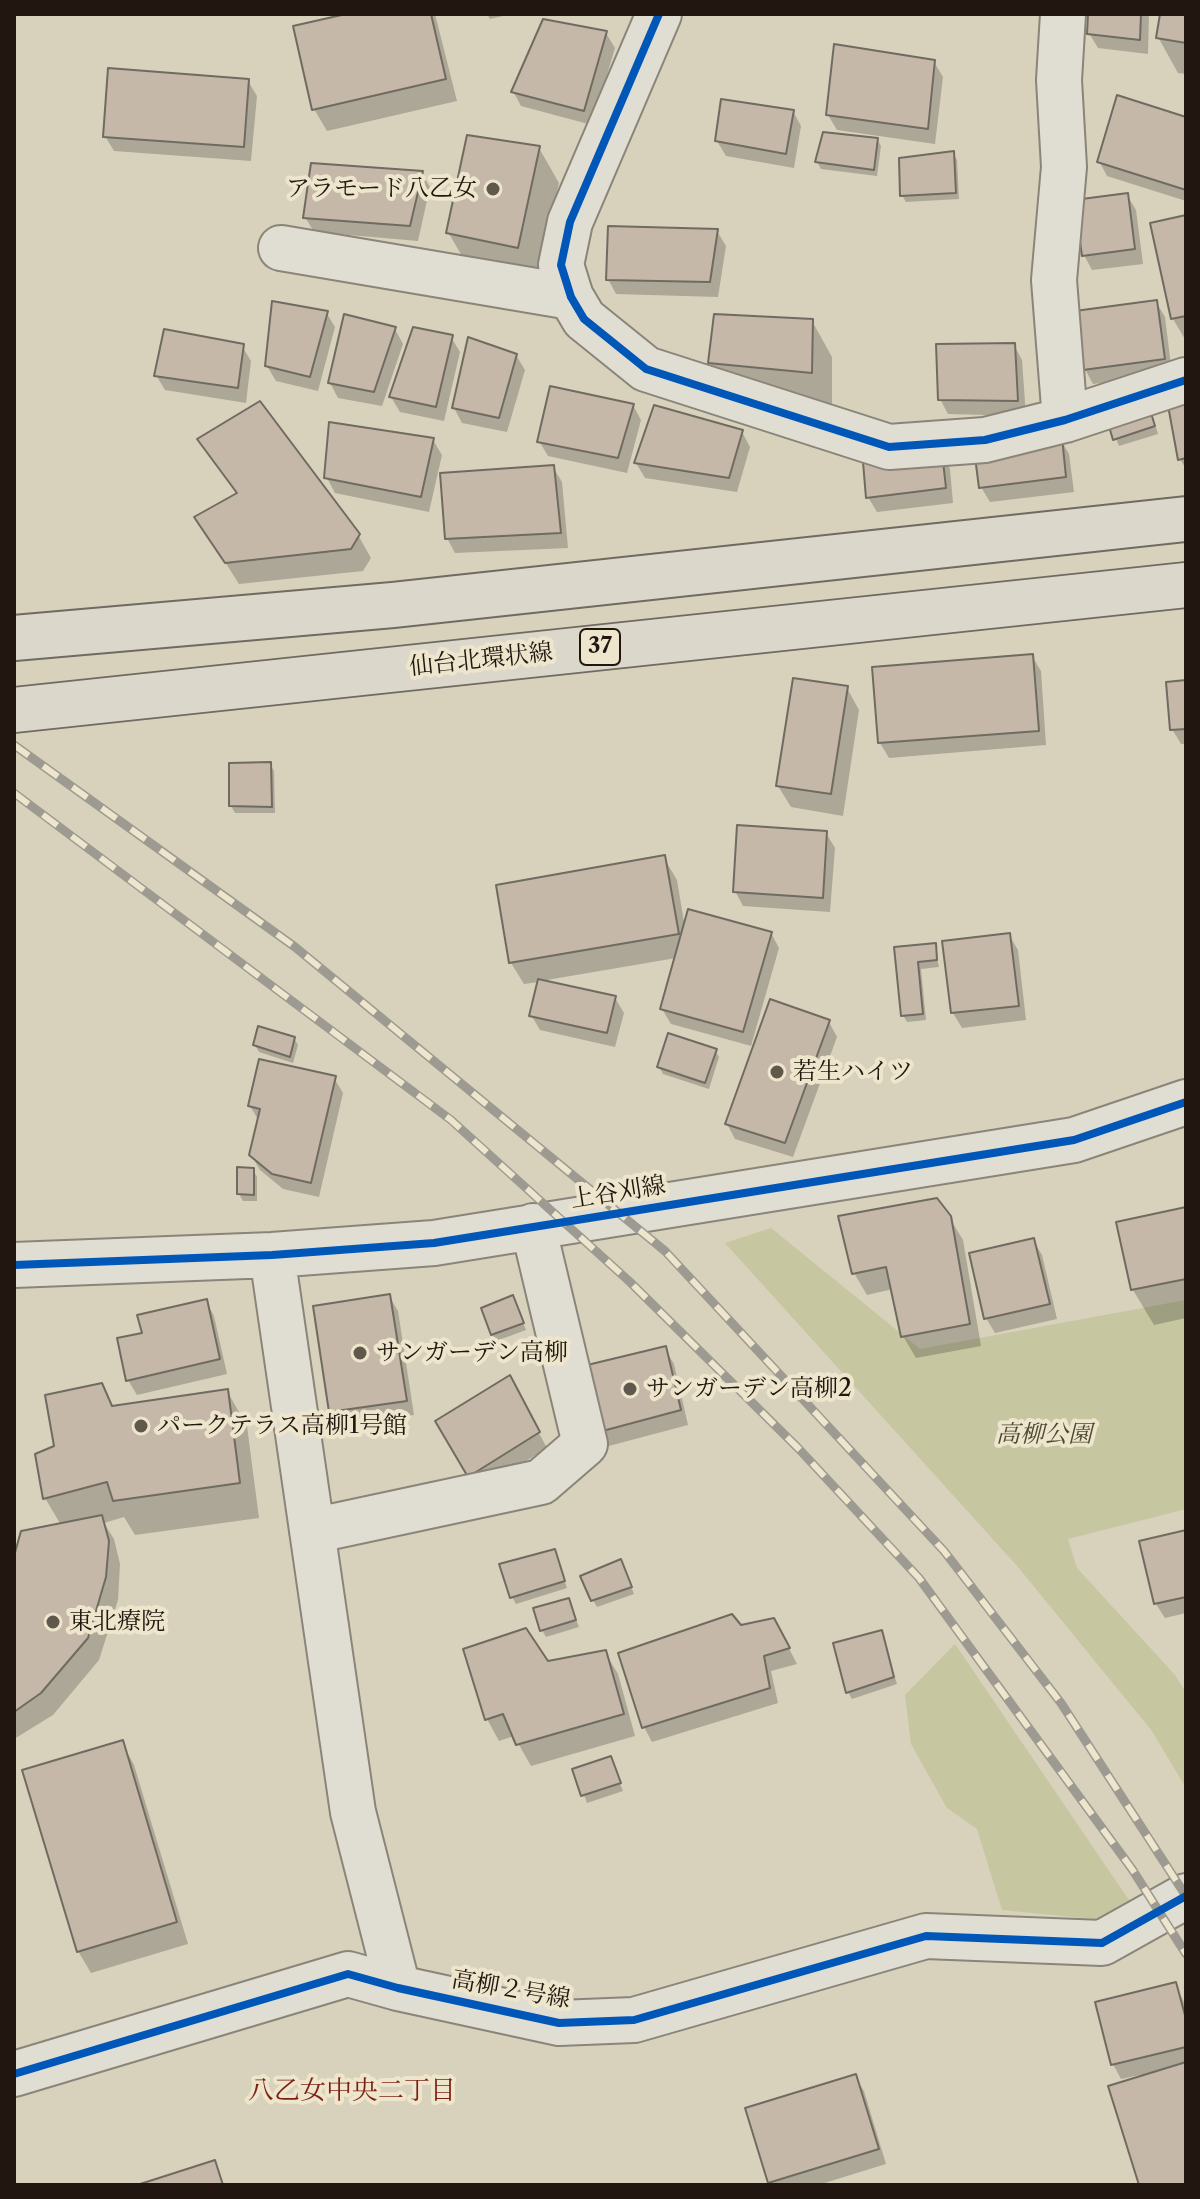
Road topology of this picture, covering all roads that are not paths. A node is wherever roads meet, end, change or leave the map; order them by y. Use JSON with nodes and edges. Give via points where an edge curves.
{"nodes":[{"id":1,"x":659,"y":14,"type":"edge"},
{"id":2,"x":1063,"y":14,"type":"edge"},
{"id":3,"x":281,"y":248,"type":"dead end"},
{"id":4,"x":571,"y":297,"type":"junction"},
{"id":5,"x":1186,"y":380,"type":"edge"},
{"id":6,"x":1065,"y":420,"type":"junction"},
{"id":7,"x":1186,"y":519,"type":"edge"},
{"id":8,"x":1186,"y":585,"type":"edge"},
{"id":9,"x":14,"y":638,"type":"edge"},
{"id":10,"x":14,"y":710,"type":"edge"},
{"id":11,"x":1186,"y":1102,"type":"edge"},
{"id":12,"x":533,"y":1226,"type":"junction"},
{"id":13,"x":272,"y":1255,"type":"junction"},
{"id":14,"x":31,"y":1263,"type":"edge"},
{"id":15,"x":312,"y":1531,"type":"junction"},
{"id":16,"x":1186,"y":1896,"type":"edge"},
{"id":17,"x":398,"y":1988,"type":"junction"},
{"id":18,"x":14,"y":2074,"type":"edge"}],
"edges":[{"from":1,"to":4,"type":"street","via":[[570,222],[561,265]]},
{"from":2,"to":6,"type":"street","via":[[1059,80],[1064,167],[1054,280]]},
{"from":3,"to":4,"type":"street"},
{"from":4,"to":6,"type":"street","via":[[584,319],[646,369],[889,447],[985,440]]},
{"from":5,"to":6,"type":"street"},
{"from":7,"to":9,"type":"main road","via":[[393,605]]},
{"from":8,"to":10,"type":"main road","name":"仙台北環状線","number":"37"},
{"from":11,"to":12,"type":"street","name":"上谷刈線","via":[[1074,1140]]},
{"from":12,"to":13,"type":"street","name":"上谷刈線","via":[[434,1243]]},
{"from":12,"to":15,"type":"street","via":[[585,1444],[541,1482]]},
{"from":13,"to":14,"type":"street","name":"上谷刈線"},
{"from":13,"to":15,"type":"street"},
{"from":15,"to":17,"type":"street","via":[[353,1812]]},
{"from":16,"to":17,"type":"street","name":"高柳２号線","via":[[1102,1943],[926,1936],[634,2020],[559,2023]]},
{"from":17,"to":18,"type":"street","name":"高柳２号線","via":[[348,1974]]}]}
